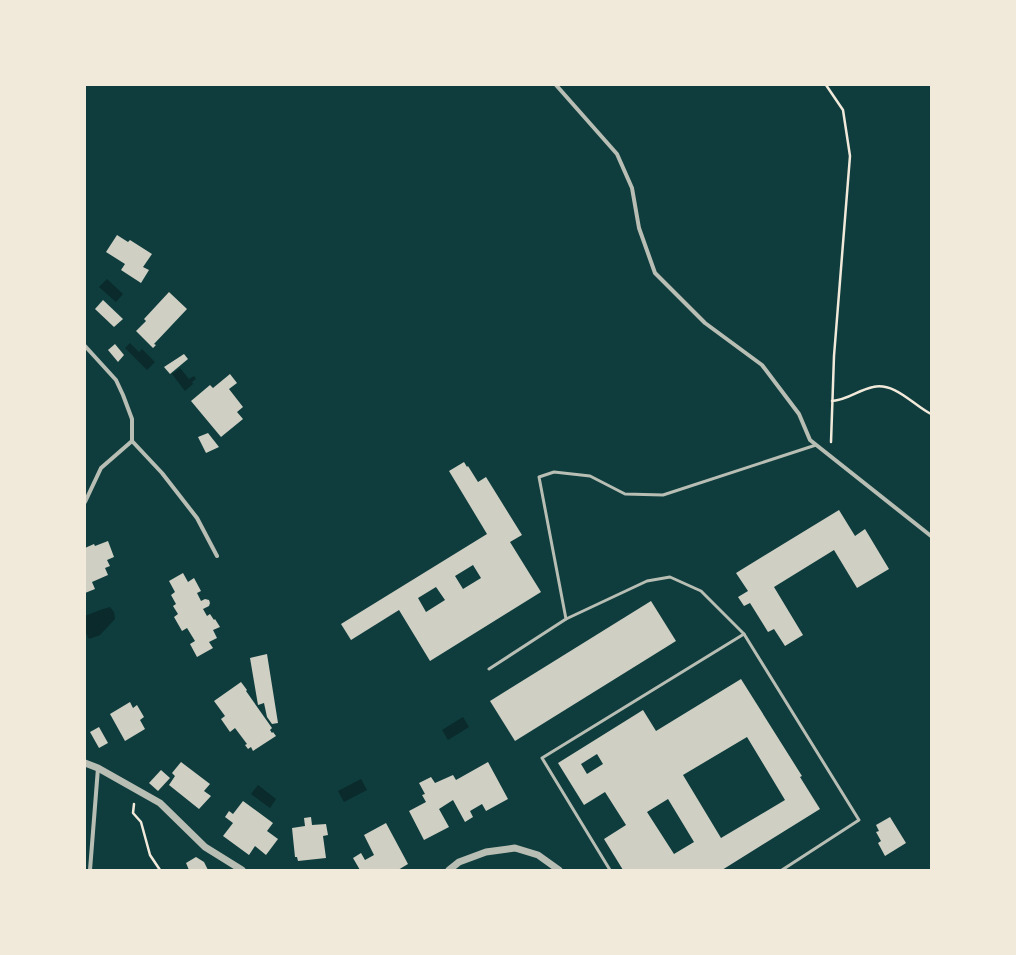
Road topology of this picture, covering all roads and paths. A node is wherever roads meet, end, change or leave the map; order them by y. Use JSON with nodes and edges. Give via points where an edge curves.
{"nodes":[{"id":1,"x":556,"y":85,"type":"edge"},
{"id":2,"x":826,"y":85,"type":"edge"},
{"id":3,"x":85,"y":346,"type":"edge"},
{"id":4,"x":832,"y":401,"type":"junction"},
{"id":5,"x":931,"y":414,"type":"edge"},
{"id":6,"x":132,"y":441,"type":"junction"},
{"id":7,"x":816,"y":444,"type":"junction"},
{"id":8,"x":831,"y":457,"type":"junction"},
{"id":9,"x":85,"y":502,"type":"edge"},
{"id":10,"x":931,"y":536,"type":"edge"},
{"id":11,"x":217,"y":556,"type":"dead end"},
{"id":12,"x":566,"y":620,"type":"junction"},
{"id":13,"x":744,"y":634,"type":"junction"},
{"id":14,"x":489,"y":669,"type":"dead end"},
{"id":15,"x":85,"y":763,"type":"edge"},
{"id":16,"x":98,"y":768,"type":"junction"},
{"id":17,"x":135,"y":790,"type":"junction"},
{"id":18,"x":90,"y":870,"type":"edge"},
{"id":19,"x":160,"y":870,"type":"edge"},
{"id":20,"x":242,"y":870,"type":"edge"},
{"id":21,"x":449,"y":870,"type":"edge"},
{"id":22,"x":559,"y":870,"type":"edge"},
{"id":23,"x":610,"y":870,"type":"edge"},
{"id":24,"x":782,"y":870,"type":"edge"}],
"edges":[{"from":1,"to":7,"type":"street","via":[[617,154],[632,188],[639,228],[655,273],[705,323],[762,365],[799,414],[810,440]]},
{"from":2,"to":4,"type":"path","via":[[842,110],[850,156]]},
{"from":3,"to":6,"type":"street","via":[[116,380],[132,419]]},
{"from":4,"to":5,"type":"path","via":[[842,400],[874,387],[890,388]]},
{"from":4,"to":8,"type":"path"},
{"from":6,"to":9,"type":"street","via":[[101,468]]},
{"from":6,"to":11,"type":"street","via":[[162,473],[197,518]]},
{"from":7,"to":8,"type":"street"},
{"from":7,"to":12,"type":"lane","via":[[663,495],[625,494],[590,476],[554,472],[539,477]]},
{"from":8,"to":10,"type":"street"},
{"from":12,"to":13,"type":"lane","via":[[647,581],[670,578],[701,591]]},
{"from":12,"to":14,"type":"lane"},
{"from":13,"to":23,"type":"lane","via":[[542,758]]},
{"from":13,"to":24,"type":"lane","via":[[859,820]]},
{"from":15,"to":16,"type":"street"},
{"from":16,"to":17,"type":"street"},
{"from":16,"to":18,"type":"street"},
{"from":17,"to":19,"type":"path","via":[[133,814],[140,822],[150,855]]},
{"from":17,"to":20,"type":"street","via":[[160,803],[205,848]]},
{"from":21,"to":22,"type":"street","via":[[459,862],[486,852],[515,848],[538,855]]}]}
